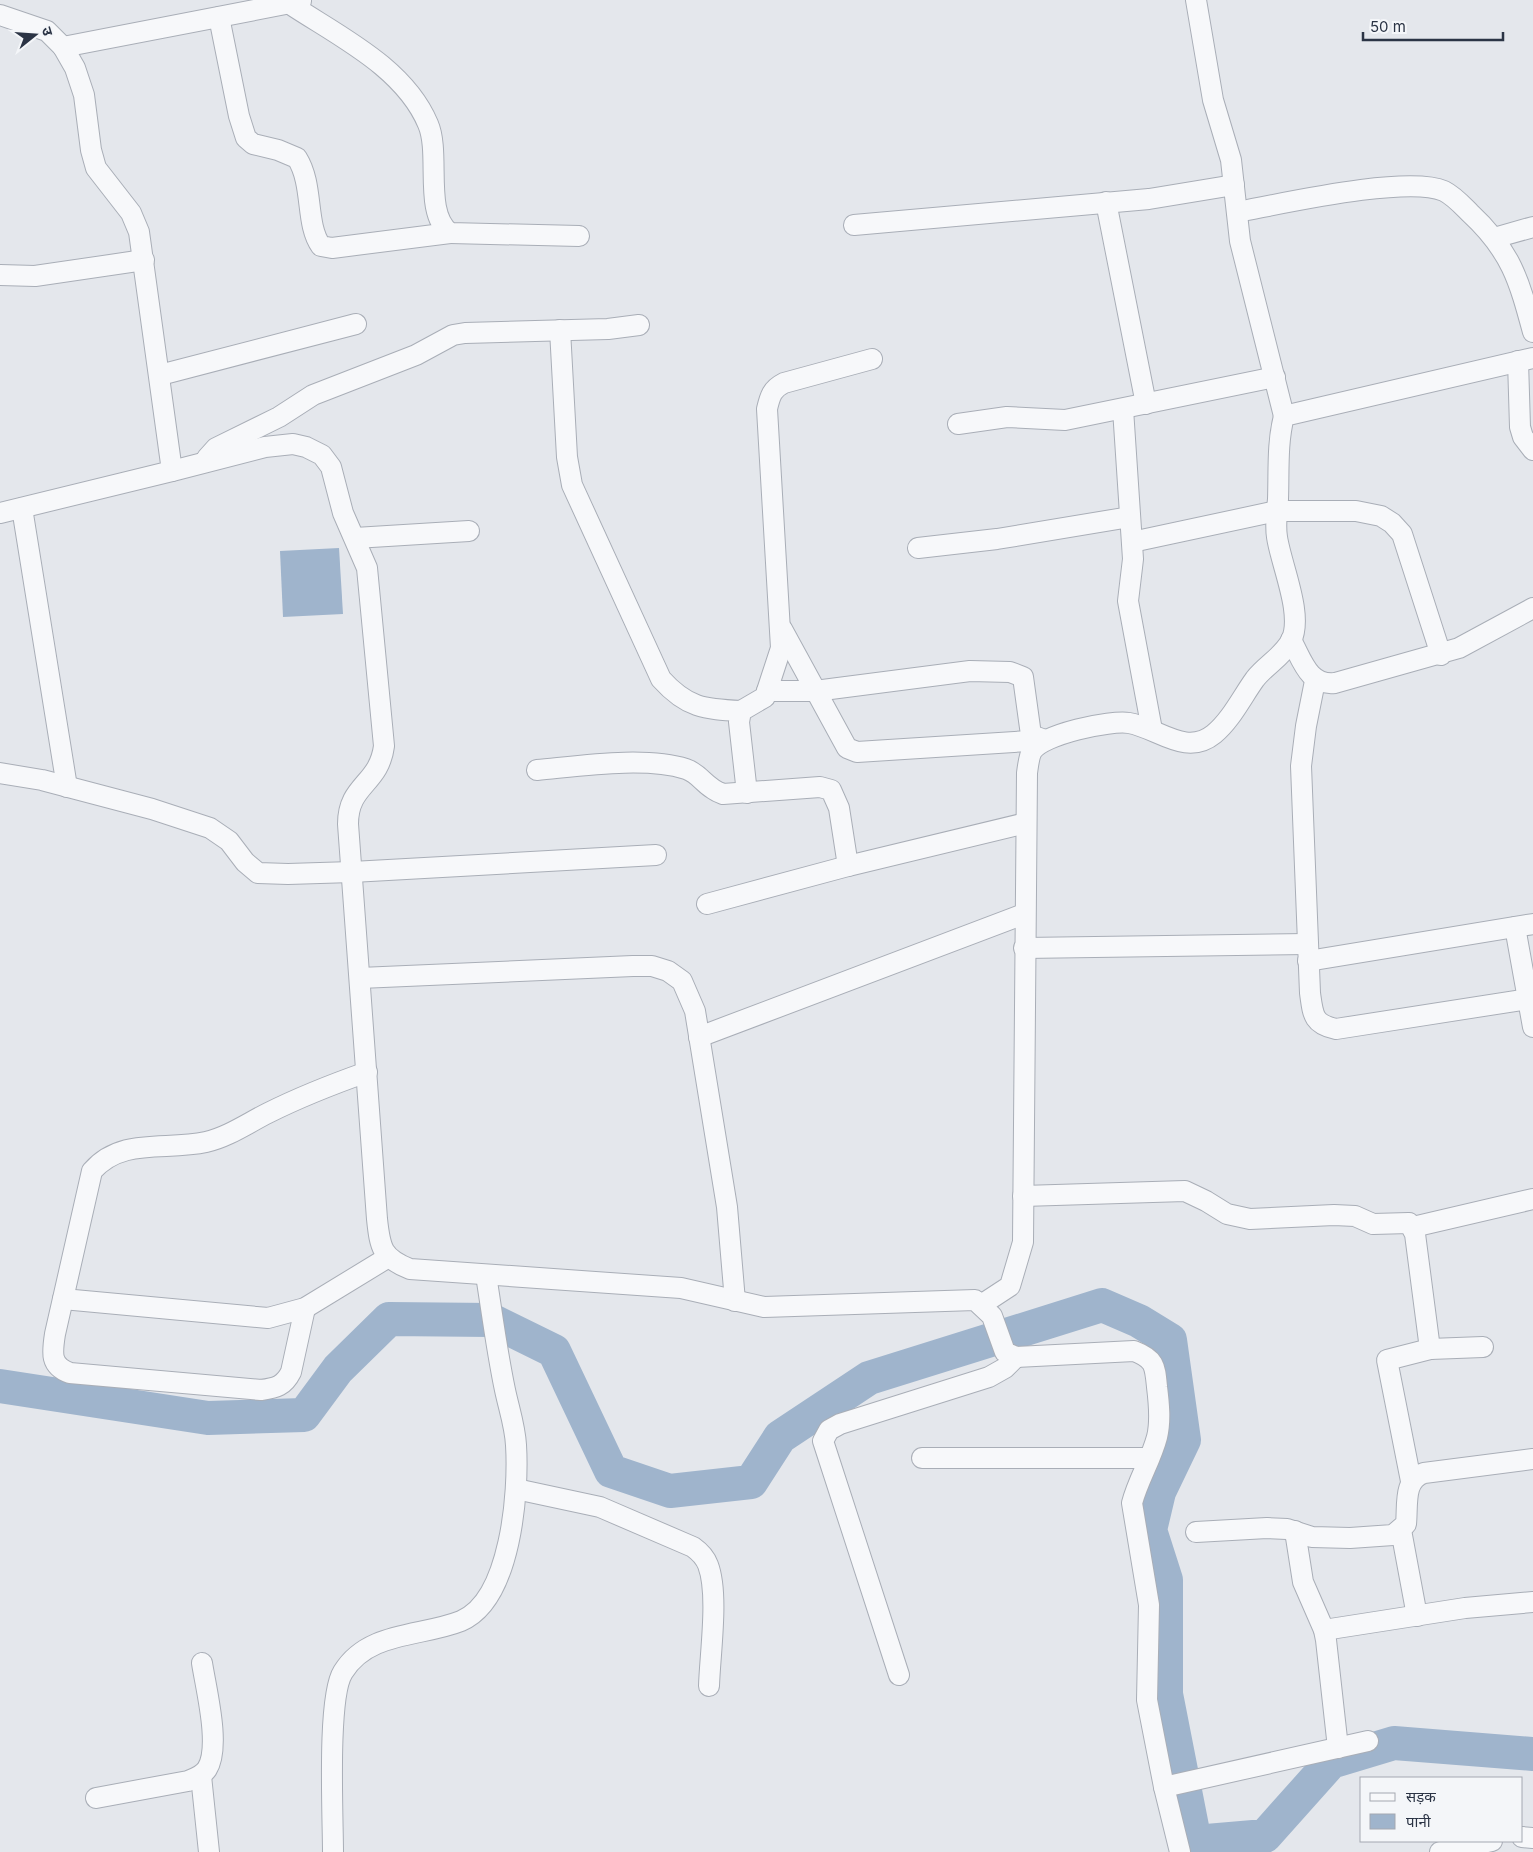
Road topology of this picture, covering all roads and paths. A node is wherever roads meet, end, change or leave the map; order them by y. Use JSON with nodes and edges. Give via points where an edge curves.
{"nodes":[{"id":1,"x":1196,"y":0,"type":"edge"},
{"id":2,"x":299,"y":2,"type":"edge"},
{"id":3,"x":1,"y":17,"type":"edge"},
{"id":4,"x":219,"y":17,"type":"junction"},
{"id":5,"x":63,"y":47,"type":"junction"},
{"id":6,"x":1234,"y":185,"type":"junction"},
{"id":7,"x":1106,"y":202,"type":"junction"},
{"id":8,"x":1237,"y":212,"type":"junction"},
{"id":9,"x":854,"y":225,"type":"dead end"},
{"id":10,"x":1533,"y":227,"type":"edge"},
{"id":11,"x":450,"y":233,"type":"junction"},
{"id":12,"x":579,"y":236,"type":"dead end"},
{"id":13,"x":1494,"y":238,"type":"junction"},
{"id":14,"x":144,"y":260,"type":"junction"},
{"id":15,"x":0,"y":275,"type":"edge"},
{"id":16,"x":356,"y":324,"type":"dead end"},
{"id":17,"x":639,"y":325,"type":"dead end"},
{"id":18,"x":560,"y":330,"type":"junction"},
{"id":19,"x":1533,"y":332,"type":"edge"},
{"id":20,"x":872,"y":359,"type":"dead end"},
{"id":21,"x":1525,"y":359,"type":"edge"},
{"id":22,"x":160,"y":375,"type":"junction"},
{"id":23,"x":1274,"y":377,"type":"junction"},
{"id":24,"x":1146,"y":404,"type":"junction"},
{"id":25,"x":1123,"y":409,"type":"junction"},
{"id":26,"x":1284,"y":416,"type":"junction"},
{"id":27,"x":958,"y":424,"type":"dead end"},
{"id":28,"x":1533,"y":450,"type":"edge"},
{"id":29,"x":202,"y":463,"type":"junction"},
{"id":30,"x":172,"y":471,"type":"junction"},
{"id":31,"x":22,"y":508,"type":"junction"},
{"id":32,"x":1277,"y":511,"type":"junction"},
{"id":33,"x":0,"y":513,"type":"edge"},
{"id":34,"x":1130,"y":517,"type":"junction"},
{"id":35,"x":469,"y":532,"type":"dead end"},
{"id":36,"x":355,"y":538,"type":"junction"},
{"id":37,"x":1132,"y":542,"type":"junction"},
{"id":38,"x":918,"y":548,"type":"dead end"},
{"id":39,"x":1533,"y":608,"type":"edge"},
{"id":40,"x":781,"y":627,"type":"junction"},
{"id":41,"x":1291,"y":640,"type":"junction"},
{"id":42,"x":1441,"y":655,"type":"junction"},
{"id":43,"x":1315,"y":681,"type":"junction"},
{"id":44,"x":814,"y":690,"type":"junction"},
{"id":45,"x":767,"y":691,"type":"junction"},
{"id":46,"x":741,"y":711,"type":"junction"},
{"id":47,"x":1152,"y":730,"type":"junction"},
{"id":48,"x":1045,"y":740,"type":"junction"},
{"id":49,"x":537,"y":770,"type":"dead end"},
{"id":50,"x":0,"y":773,"type":"edge"},
{"id":51,"x":68,"y":787,"type":"junction"},
{"id":52,"x":747,"y":793,"type":"junction"},
{"id":53,"x":1026,"y":823,"type":"junction"},
{"id":54,"x":656,"y":855,"type":"dead end"},
{"id":55,"x":848,"y":866,"type":"junction"},
{"id":56,"x":352,"y":872,"type":"junction"},
{"id":57,"x":707,"y":904,"type":"dead end"},
{"id":58,"x":1024,"y":914,"type":"junction"},
{"id":59,"x":1524,"y":926,"type":"edge"},
{"id":60,"x":1024,"y":948,"type":"junction"},
{"id":61,"x":1308,"y":952,"type":"junction"},
{"id":62,"x":360,"y":978,"type":"junction"},
{"id":63,"x":1528,"y":999,"type":"junction"},
{"id":64,"x":1533,"y":1027,"type":"edge"},
{"id":65,"x":699,"y":1037,"type":"junction"},
{"id":66,"x":367,"y":1072,"type":"junction"},
{"id":67,"x":1023,"y":1196,"type":"junction"},
{"id":68,"x":1533,"y":1199,"type":"edge"},
{"id":69,"x":1413,"y":1227,"type":"junction"},
{"id":70,"x":387,"y":1258,"type":"junction"},
{"id":71,"x":486,"y":1275,"type":"junction"},
{"id":72,"x":63,"y":1300,"type":"junction"},
{"id":73,"x":735,"y":1301,"type":"junction"},
{"id":74,"x":305,"y":1308,"type":"junction"},
{"id":75,"x":986,"y":1311,"type":"junction"},
{"id":76,"x":1482,"y":1347,"type":"dead end"},
{"id":77,"x":1430,"y":1349,"type":"junction"},
{"id":78,"x":1011,"y":1355,"type":"junction"},
{"id":79,"x":922,"y":1458,"type":"dead end"},
{"id":80,"x":1150,"y":1458,"type":"junction"},
{"id":81,"x":1533,"y":1458,"type":"edge"},
{"id":82,"x":1411,"y":1481,"type":"junction"},
{"id":83,"x":516,"y":1489,"type":"junction"},
{"id":84,"x":1401,"y":1530,"type":"junction"},
{"id":85,"x":1196,"y":1532,"type":"dead end"},
{"id":86,"x":1295,"y":1532,"type":"junction"},
{"id":87,"x":1533,"y":1602,"type":"edge"},
{"id":88,"x":1417,"y":1616,"type":"junction"},
{"id":89,"x":1324,"y":1630,"type":"junction"},
{"id":90,"x":202,"y":1664,"type":"dead end"},
{"id":91,"x":899,"y":1675,"type":"dead end"},
{"id":92,"x":709,"y":1686,"type":"dead end"},
{"id":93,"x":1368,"y":1741,"type":"dead end"},
{"id":94,"x":1338,"y":1748,"type":"junction"},
{"id":95,"x":201,"y":1776,"type":"junction"},
{"id":96,"x":1167,"y":1786,"type":"junction"},
{"id":97,"x":96,"y":1798,"type":"dead end"},
{"id":98,"x":1487,"y":1842,"type":"edge"},
{"id":99,"x":210,"y":1852,"type":"edge"},
{"id":100,"x":333,"y":1852,"type":"edge"},
{"id":101,"x":1180,"y":1852,"type":"edge"},
{"id":102,"x":1440,"y":1852,"type":"edge"}],
"edges":[{"from":1,"to":6,"type":"street","via":[[1208,76],[1231,160]]},
{"from":2,"to":4,"type":"street"},
{"from":2,"to":11,"type":"street","via":[[381,65],[409,93],[429,126],[439,221]]},
{"from":3,"to":5,"type":"street","via":[[47,31]]},
{"from":4,"to":5,"type":"street"},
{"from":4,"to":11,"type":"street","via":[[246,138],[253,144],[297,158],[307,178],[315,231],[321,246],[332,248]]},
{"from":5,"to":14,"type":"street","via":[[75,68],[84,95],[96,168],[132,213]]},
{"from":6,"to":7,"type":"street","via":[[1148,199]]},
{"from":6,"to":8,"type":"street"},
{"from":7,"to":9,"type":"street"},
{"from":7,"to":24,"type":"street"},
{"from":8,"to":13,"type":"street","via":[[1355,192],[1432,188],[1452,196]]},
{"from":8,"to":23,"type":"street","via":[[1240,241]]},
{"from":10,"to":13,"type":"street"},
{"from":11,"to":12,"type":"street"},
{"from":13,"to":19,"type":"street","via":[[1518,278]]},
{"from":14,"to":15,"type":"street","via":[[35,276]]},
{"from":14,"to":22,"type":"street"},
{"from":16,"to":22,"type":"street"},
{"from":17,"to":18,"type":"street","via":[[608,330]]},
{"from":18,"to":29,"type":"street","via":[[453,335],[416,355],[313,395],[279,417],[216,448]]},
{"from":18,"to":46,"type":"street","via":[[567,457],[572,485],[661,679],[691,705]]},
{"from":20,"to":40,"type":"street","via":[[784,383],[774,388],[770,397],[767,409]]},
{"from":21,"to":26,"type":"street"},
{"from":21,"to":28,"type":"street","via":[[1520,427]]},
{"from":22,"to":30,"type":"street"},
{"from":23,"to":24,"type":"street"},
{"from":23,"to":26,"type":"street"},
{"from":24,"to":25,"type":"street"},
{"from":25,"to":27,"type":"street","via":[[1065,420],[1007,417]]},
{"from":25,"to":34,"type":"street"},
{"from":26,"to":32,"type":"street","via":[[1280,434]]},
{"from":29,"to":30,"type":"street"},
{"from":29,"to":36,"type":"street","via":[[265,447],[292,444],[306,447],[322,455],[331,467],[343,513]]},
{"from":30,"to":31,"type":"street"},
{"from":31,"to":33,"type":"street"},
{"from":31,"to":51,"type":"street"},
{"from":32,"to":37,"type":"street"},
{"from":32,"to":41,"type":"street","via":[[1277,535],[1296,624]]},
{"from":32,"to":42,"type":"street","via":[[1356,511],[1381,516],[1392,523],[1402,534],[1407,547]]},
{"from":34,"to":37,"type":"street"},
{"from":34,"to":38,"type":"street"},
{"from":35,"to":36,"type":"street"},
{"from":36,"to":56,"type":"street","via":[[367,568],[384,746],[378,769],[359,789],[348,810]]},
{"from":37,"to":47,"type":"street","via":[[1128,601]]},
{"from":39,"to":42,"type":"street"},
{"from":40,"to":44,"type":"street"},
{"from":40,"to":45,"type":"street","via":[[781,648]]},
{"from":41,"to":43,"type":"street"},
{"from":41,"to":47,"type":"street","via":[[1280,656],[1261,671],[1224,724],[1212,735],[1196,742],[1178,742]]},
{"from":42,"to":43,"type":"street","via":[[1334,683]]},
{"from":43,"to":61,"type":"street","via":[[1302,766]]},
{"from":44,"to":45,"type":"street"},
{"from":44,"to":48,"type":"street","via":[[847,748],[857,752]]},
{"from":44,"to":48,"type":"street","via":[[970,671],[1010,672],[1022,677],[1031,735]]},
{"from":45,"to":46,"type":"street","via":[[765,696]]},
{"from":46,"to":52,"type":"street","via":[[739,722]]},
{"from":47,"to":48,"type":"street","via":[[1128,723],[1107,724]]},
{"from":48,"to":53,"type":"street","via":[[1032,751],[1027,773]]},
{"from":49,"to":52,"type":"street","via":[[600,764],[649,764],[693,771],[712,790],[723,794]]},
{"from":50,"to":51,"type":"street"},
{"from":51,"to":56,"type":"street","via":[[210,828],[228,841],[258,873]]},
{"from":52,"to":55,"type":"street","via":[[820,787],[831,790],[839,808]]},
{"from":53,"to":55,"type":"street"},
{"from":53,"to":58,"type":"street"},
{"from":54,"to":56,"type":"street"},
{"from":55,"to":57,"type":"street"},
{"from":56,"to":62,"type":"street"},
{"from":58,"to":60,"type":"street"},
{"from":58,"to":65,"type":"street"},
{"from":59,"to":61,"type":"street"},
{"from":59,"to":63,"type":"street"},
{"from":60,"to":61,"type":"street"},
{"from":60,"to":67,"type":"street"},
{"from":61,"to":63,"type":"street","via":[[1310,993],[1316,1020],[1336,1029]]},
{"from":62,"to":65,"type":"street","via":[[652,966],[668,971],[682,981],[695,1011]]},
{"from":62,"to":66,"type":"street"},
{"from":63,"to":64,"type":"street"},
{"from":65,"to":73,"type":"street","via":[[727,1207]]},
{"from":66,"to":70,"type":"street","via":[[379,1232]]},
{"from":66,"to":72,"type":"street","via":[[310,1093],[208,1142],[130,1148],[103,1159],[92,1172]]},
{"from":67,"to":69,"type":"street","via":[[1185,1191],[1235,1217],[1347,1215],[1373,1224],[1402,1222]]},
{"from":67,"to":75,"type":"street","via":[[1023,1242],[1010,1286]]},
{"from":68,"to":69,"type":"street"},
{"from":69,"to":77,"type":"street"},
{"from":70,"to":71,"type":"street","via":[[410,1269]]},
{"from":70,"to":74,"type":"street"},
{"from":71,"to":73,"type":"street","via":[[681,1288]]},
{"from":71,"to":83,"type":"street","via":[[514,1428]]},
{"from":72,"to":74,"type":"street","via":[[259,1318]]},
{"from":72,"to":74,"type":"street","via":[[52,1349],[54,1363],[60,1369],[70,1373],[261,1390],[286,1382]]},
{"from":73,"to":75,"type":"street","via":[[764,1307],[976,1300]]},
{"from":75,"to":78,"type":"street"},
{"from":76,"to":77,"type":"street"},
{"from":77,"to":82,"type":"street","via":[[1387,1360]]},
{"from":78,"to":80,"type":"street","via":[[1134,1351],[1148,1357],[1155,1369],[1160,1409],[1158,1435]]},
{"from":78,"to":91,"type":"street","via":[[1005,1368],[989,1376],[840,1424],[829,1430],[823,1441]]},
{"from":79,"to":80,"type":"street"},
{"from":80,"to":96,"type":"street","via":[[1132,1503],[1149,1605],[1147,1700]]},
{"from":81,"to":82,"type":"street","via":[[1424,1472]]},
{"from":82,"to":84,"type":"street","via":[[1406,1524]]},
{"from":83,"to":92,"type":"street","via":[[583,1502],[623,1515],[693,1547],[701,1554],[707,1563],[713,1588]]},
{"from":83,"to":100,"type":"street","via":[[504,1560],[486,1599],[463,1620],[376,1643],[350,1662],[342,1673],[334,1714]]},
{"from":84,"to":86,"type":"street","via":[[1393,1536],[1350,1538],[1312,1537]]},
{"from":84,"to":88,"type":"street"},
{"from":85,"to":86,"type":"street","via":[[1266,1528]]},
{"from":86,"to":89,"type":"street","via":[[1303,1582]]},
{"from":87,"to":88,"type":"street"},
{"from":88,"to":89,"type":"street"},
{"from":89,"to":94,"type":"street"},
{"from":90,"to":95,"type":"street","via":[[213,1749]]},
{"from":93,"to":94,"type":"street"},
{"from":94,"to":96,"type":"street"},
{"from":95,"to":97,"type":"street"},
{"from":95,"to":99,"type":"street"},
{"from":96,"to":101,"type":"street"},
{"from":98,"to":102,"type":"street"}]}
